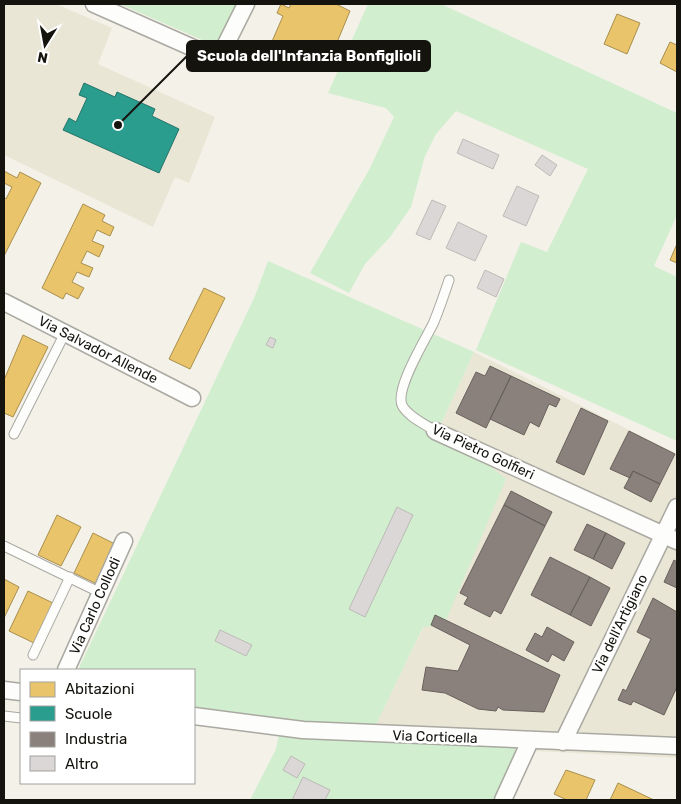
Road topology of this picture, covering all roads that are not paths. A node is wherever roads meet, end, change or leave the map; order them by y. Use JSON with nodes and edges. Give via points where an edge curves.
{"nodes":[{"id":1,"x":94,"y":4,"type":"edge"},
{"id":2,"x":246,"y":4,"type":"edge"},
{"id":3,"x":449,"y":280,"type":"dead end"},
{"id":4,"x":4,"y":302,"type":"edge"},
{"id":5,"x":65,"y":333,"type":"junction"},
{"id":6,"x":192,"y":398,"type":"dead end"},
{"id":7,"x":435,"y":431,"type":"joint"},
{"id":8,"x":14,"y":434,"type":"dead end"},
{"id":9,"x":677,"y":507,"type":"edge"},
{"id":10,"x":671,"y":538,"type":"edge"},
{"id":11,"x":124,"y":541,"type":"dead end"},
{"id":12,"x":4,"y":546,"type":"edge"},
{"id":13,"x":70,"y":577,"type":"junction"},
{"id":14,"x":101,"y":593,"type":"junction"},
{"id":15,"x":33,"y":655,"type":"dead end"},
{"id":16,"x":66,"y":669,"type":"edge"},
{"id":17,"x":4,"y":690,"type":"edge"},
{"id":18,"x":20,"y":692,"type":"edge"},
{"id":19,"x":4,"y":716,"type":"edge"},
{"id":20,"x":195,"y":716,"type":"edge"},
{"id":21,"x":20,"y":718,"type":"edge"},
{"id":22,"x":530,"y":741,"type":"junction"},
{"id":23,"x":563,"y":742,"type":"junction"},
{"id":24,"x":676,"y":748,"type":"edge"},
{"id":25,"x":502,"y":800,"type":"edge"}],
"edges":[{"from":1,"to":2,"type":"street","via":[[209,55],[224,48]]},
{"from":3,"to":7,"type":"lane","name":"Via Pietro Golfieri","via":[[401,397],[401,404],[406,410]]},
{"from":4,"to":5,"type":"street","name":"Via Salvador Allende"},
{"from":5,"to":6,"type":"street","name":"Via Salvador Allende"},
{"from":5,"to":8,"type":"lane"},
{"from":7,"to":10,"type":"street","name":"Via Pietro Golfieri"},
{"from":9,"to":10,"type":"street","name":"Via dell'Artigiano"},
{"from":10,"to":23,"type":"street","name":"Via dell'Artigiano"},
{"from":11,"to":14,"type":"street","name":"Via Carlo Collodi"},
{"from":12,"to":13,"type":"lane"},
{"from":13,"to":14,"type":"lane"},
{"from":13,"to":15,"type":"lane"},
{"from":14,"to":16,"type":"street","name":"Via Carlo Collodi"},
{"from":17,"to":18,"type":"street"},
{"from":19,"to":21,"type":"lane"},
{"from":20,"to":22,"type":"street","name":"Via Corticella","via":[[303,730]]},
{"from":22,"to":23,"type":"street","name":"Via Corticella"},
{"from":22,"to":25,"type":"street"},
{"from":23,"to":24,"type":"street","name":"Via Corticella"}]}
